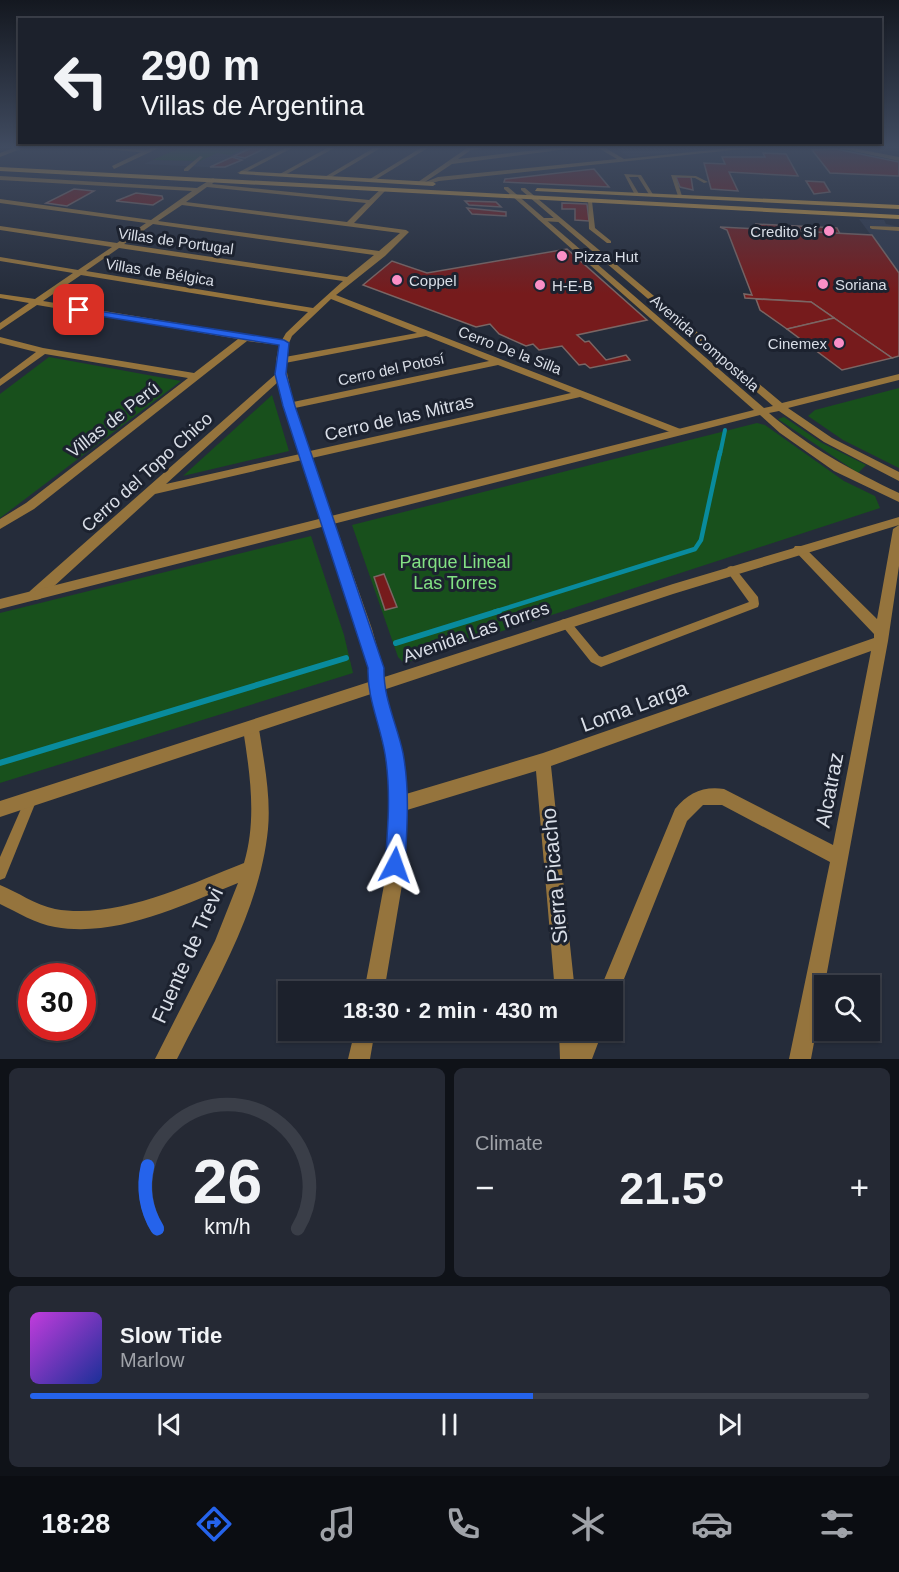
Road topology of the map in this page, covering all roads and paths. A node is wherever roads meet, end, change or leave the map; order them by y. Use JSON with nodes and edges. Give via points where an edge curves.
{"nodes":[{"id":1,"x":191,"y":195,"type":"edge"},
{"id":2,"x":292,"y":195,"type":"edge"},
{"id":3,"x":378,"y":195,"type":"edge"},
{"id":4,"x":504,"y":195,"type":"edge"},
{"id":5,"x":529,"y":195,"type":"edge"},
{"id":6,"x":664,"y":195,"type":"edge"},
{"id":7,"x":515,"y":196,"type":"junction"},
{"id":8,"x":680,"y":196,"type":"joint"},
{"id":9,"x":532,"y":198,"type":"junction"},
{"id":10,"x":0,"y":201,"type":"edge"},
{"id":11,"x":590,"y":201,"type":"junction"},
{"id":12,"x":182,"y":202,"type":"junction"},
{"id":13,"x":372,"y":202,"type":"junction"},
{"id":14,"x":890,"y":206,"type":"junction"},
{"id":15,"x":899,"y":207,"type":"edge"},
{"id":16,"x":899,"y":216,"type":"edge"},
{"id":17,"x":543,"y":220,"type":"junction"},
{"id":18,"x":560,"y":221,"type":"junction"},
{"id":19,"x":152,"y":223,"type":"junction"},
{"id":20,"x":350,"y":223,"type":"junction"},
{"id":21,"x":872,"y":226,"type":"dead end"},
{"id":22,"x":0,"y":228,"type":"edge"},
{"id":23,"x":899,"y":229,"type":"edge"},
{"id":24,"x":609,"y":242,"type":"dead end"},
{"id":25,"x":119,"y":246,"type":"junction"},
{"id":26,"x":599,"y":254,"type":"junction"},
{"id":27,"x":382,"y":255,"type":"junction"},
{"id":28,"x":585,"y":257,"type":"junction"},
{"id":29,"x":0,"y":259,"type":"edge"},
{"id":30,"x":80,"y":272,"type":"junction"},
{"id":31,"x":349,"y":280,"type":"junction"},
{"id":32,"x":0,"y":296,"type":"edge"},
{"id":33,"x":330,"y":296,"type":"junction"},
{"id":34,"x":36,"y":303,"type":"junction"},
{"id":35,"x":657,"y":303,"type":"junction"},
{"id":36,"x":640,"y":307,"type":"junction"},
{"id":37,"x":315,"y":311,"type":"junction"},
{"id":38,"x":0,"y":327,"type":"edge"},
{"id":39,"x":426,"y":334,"type":"junction"},
{"id":40,"x":244,"y":338,"type":"junction"},
{"id":41,"x":0,"y":339,"type":"edge"},
{"id":42,"x":284,"y":343,"type":"junction"},
{"id":43,"x":43,"y":351,"type":"junction"},
{"id":44,"x":281,"y":361,"type":"junction"},
{"id":45,"x":499,"y":362,"type":"junction"},
{"id":46,"x":281,"y":374,"type":"junction"},
{"id":47,"x":196,"y":376,"type":"junction"},
{"id":48,"x":899,"y":377,"type":"edge"},
{"id":49,"x":0,"y":383,"type":"edge"},
{"id":50,"x":580,"y":394,"type":"junction"},
{"id":51,"x":289,"y":406,"type":"junction"},
{"id":52,"x":780,"y":407,"type":"junction"},
{"id":53,"x":762,"y":411,"type":"junction"},
{"id":54,"x":679,"y":432,"type":"junction"},
{"id":55,"x":306,"y":456,"type":"junction"},
{"id":56,"x":899,"y":477,"type":"edge"},
{"id":57,"x":155,"y":490,"type":"junction"},
{"id":58,"x":899,"y":498,"type":"edge"},
{"id":59,"x":329,"y":521,"type":"junction"},
{"id":60,"x":899,"y":521,"type":"edge"},
{"id":61,"x":0,"y":525,"type":"edge"},
{"id":62,"x":899,"y":529,"type":"edge"},
{"id":63,"x":799,"y":549,"type":"junction"},
{"id":64,"x":731,"y":570,"type":"junction"},
{"id":65,"x":36,"y":595,"type":"junction"},
{"id":66,"x":0,"y":604,"type":"edge"},
{"id":67,"x":565,"y":622,"type":"junction"},
{"id":68,"x":881,"y":637,"type":"junction"},
{"id":69,"x":375,"y":687,"type":"junction"},
{"id":70,"x":251,"y":729,"type":"junction"},
{"id":71,"x":543,"y":761,"type":"junction"},
{"id":72,"x":32,"y":799,"type":"junction"},
{"id":73,"x":399,"y":804,"type":"junction"},
{"id":74,"x":0,"y":809,"type":"edge"},
{"id":75,"x":839,"y":857,"type":"junction"},
{"id":76,"x":250,"y":870,"type":"junction"},
{"id":77,"x":0,"y":873,"type":"edge"},
{"id":78,"x":0,"y":894,"type":"edge"},
{"id":79,"x":376,"y":981,"type":"edge"},
{"id":80,"x":564,"y":981,"type":"edge"},
{"id":81,"x":613,"y":981,"type":"edge"},
{"id":82,"x":363,"y":1041,"type":"edge"},
{"id":83,"x":569,"y":1041,"type":"edge"},
{"id":84,"x":588,"y":1041,"type":"edge"},
{"id":85,"x":166,"y":1059,"type":"edge"},
{"id":86,"x":359,"y":1059,"type":"edge"},
{"id":87,"x":571,"y":1059,"type":"edge"},
{"id":88,"x":581,"y":1059,"type":"edge"},
{"id":89,"x":800,"y":1059,"type":"edge"}],
"edges":[{"from":1,"to":12,"type":"street"},
{"from":2,"to":13,"type":"street"},
{"from":3,"to":13,"type":"street"},
{"from":4,"to":7,"type":"main road"},
{"from":5,"to":9,"type":"street","name":"Avenida Compostela"},
{"from":6,"to":8,"type":"main road"},
{"from":7,"to":9,"type":"main road"},
{"from":7,"to":17,"type":"street","name":"Avenida Compostela"},
{"from":8,"to":14,"type":"main road"},
{"from":9,"to":11,"type":"main road"},
{"from":9,"to":18,"type":"street","name":"Avenida Compostela"},
{"from":10,"to":19,"type":"street"},
{"from":11,"to":16,"type":"main road"},
{"from":11,"to":24,"type":"lane","via":[[591,228]]},
{"from":12,"to":19,"type":"street"},
{"from":12,"to":20,"type":"street"},
{"from":13,"to":20,"type":"street"},
{"from":14,"to":15,"type":"main road"},
{"from":14,"to":16,"type":"main road"},
{"from":17,"to":18,"type":"lane"},
{"from":17,"to":28,"type":"street","name":"Avenida Compostela"},
{"from":18,"to":26,"type":"street","name":"Avenida Compostela"},
{"from":19,"to":25,"type":"street"},
{"from":19,"to":27,"type":"street"},
{"from":20,"to":27,"type":"street","via":[[405,231]]},
{"from":21,"to":23,"type":"lane"},
{"from":22,"to":25,"type":"street","name":"Villas de Portugal"},
{"from":25,"to":30,"type":"street"},
{"from":25,"to":31,"type":"street","name":"Villas de Portugal"},
{"from":26,"to":28,"type":"street"},
{"from":26,"to":35,"type":"street","name":"Avenida Compostela"},
{"from":27,"to":31,"type":"street"},
{"from":28,"to":36,"type":"street","name":"Avenida Compostela"},
{"from":29,"to":30,"type":"street","name":"Villas de Bélgica"},
{"from":30,"to":34,"type":"street"},
{"from":30,"to":37,"type":"street","name":"Villas de Bélgica"},
{"from":31,"to":33,"type":"street"},
{"from":32,"to":34,"type":"street"},
{"from":33,"to":37,"type":"street"},
{"from":33,"to":39,"type":"street","name":"Cerro De la Silla"},
{"from":34,"to":38,"type":"street"},
{"from":34,"to":40,"type":"street"},
{"from":35,"to":36,"type":"street"},
{"from":35,"to":52,"type":"street","name":"Avenida Compostela"},
{"from":36,"to":53,"type":"street","name":"Avenida Compostela"},
{"from":37,"to":42,"type":"street"},
{"from":39,"to":44,"type":"street"},
{"from":39,"to":45,"type":"street","name":"Cerro De la Silla"},
{"from":40,"to":42,"type":"street"},
{"from":40,"to":47,"type":"street","name":"Villas de Perú"},
{"from":41,"to":43,"type":"street"},
{"from":42,"to":44,"type":"street"},
{"from":43,"to":47,"type":"street"},
{"from":43,"to":49,"type":"street"},
{"from":44,"to":46,"type":"street"},
{"from":45,"to":50,"type":"street","name":"Cerro De la Silla"},
{"from":45,"to":51,"type":"street","name":"Cerro del Potosí"},
{"from":46,"to":51,"type":"street"},
{"from":46,"to":57,"type":"street","name":"Cerro del Topo Chico"},
{"from":47,"to":61,"type":"street","name":"Villas de Perú","via":[[30,506]]},
{"from":48,"to":52,"type":"street"},
{"from":50,"to":54,"type":"street","name":"Cerro De la Silla"},
{"from":50,"to":55,"type":"street","name":"Cerro de las Mitras"},
{"from":51,"to":55,"type":"street"},
{"from":52,"to":53,"type":"street"},
{"from":52,"to":56,"type":"street","name":"Avenida Compostela","via":[[822,436]]},
{"from":53,"to":54,"type":"street"},
{"from":53,"to":58,"type":"street","name":"Avenida Compostela","via":[[831,464]]},
{"from":54,"to":59,"type":"street"},
{"from":55,"to":57,"type":"street","name":"Cerro de las Mitras"},
{"from":55,"to":59,"type":"street"},
{"from":57,"to":65,"type":"street","name":"Cerro del Topo Chico"},
{"from":59,"to":65,"type":"street"},
{"from":59,"to":69,"type":"street","via":[[368,639],[376,668]]},
{"from":60,"to":63,"type":"street","name":"Avenida Las Torres"},
{"from":62,"to":68,"type":"street","name":"Alcatraz"},
{"from":63,"to":64,"type":"street","name":"Avenida Las Torres"},
{"from":63,"to":68,"type":"street"},
{"from":64,"to":67,"type":"street","name":"Avenida Las Torres"},
{"from":64,"to":67,"type":"lane","via":[[754,604],[601,662]]},
{"from":65,"to":66,"type":"street"},
{"from":67,"to":69,"type":"street","name":"Avenida Las Torres"},
{"from":68,"to":71,"type":"street","name":"Loma Larga"},
{"from":68,"to":75,"type":"street","name":"Alcatraz"},
{"from":69,"to":70,"type":"street","name":"Avenida Las Torres"},
{"from":69,"to":73,"type":"street","via":[[393,753]]},
{"from":70,"to":72,"type":"street","name":"Avenida Las Torres"},
{"from":70,"to":76,"type":"street","name":"Fuente de Trevi","via":[[260,811]]},
{"from":71,"to":73,"type":"street","name":"Loma Larga"},
{"from":71,"to":80,"type":"street","name":"Sierra Picacho"},
{"from":72,"to":74,"type":"street","name":"Avenida Las Torres"},
{"from":72,"to":77,"type":"lane"},
{"from":73,"to":79,"type":"street","via":[[393,885]]},
{"from":75,"to":81,"type":"street","via":[[724,797],[708,794],[693,800],[681,815]]},
{"from":75,"to":89,"type":"street","name":"Alcatraz"},
{"from":76,"to":78,"type":"street","via":[[117,916],[84,921],[53,918]]},
{"from":76,"to":85,"type":"street","name":"Fuente de Trevi","via":[[231,924]]},
{"from":82,"to":86,"type":"street"},
{"from":83,"to":87,"type":"street"},
{"from":84,"to":88,"type":"street"}]}
